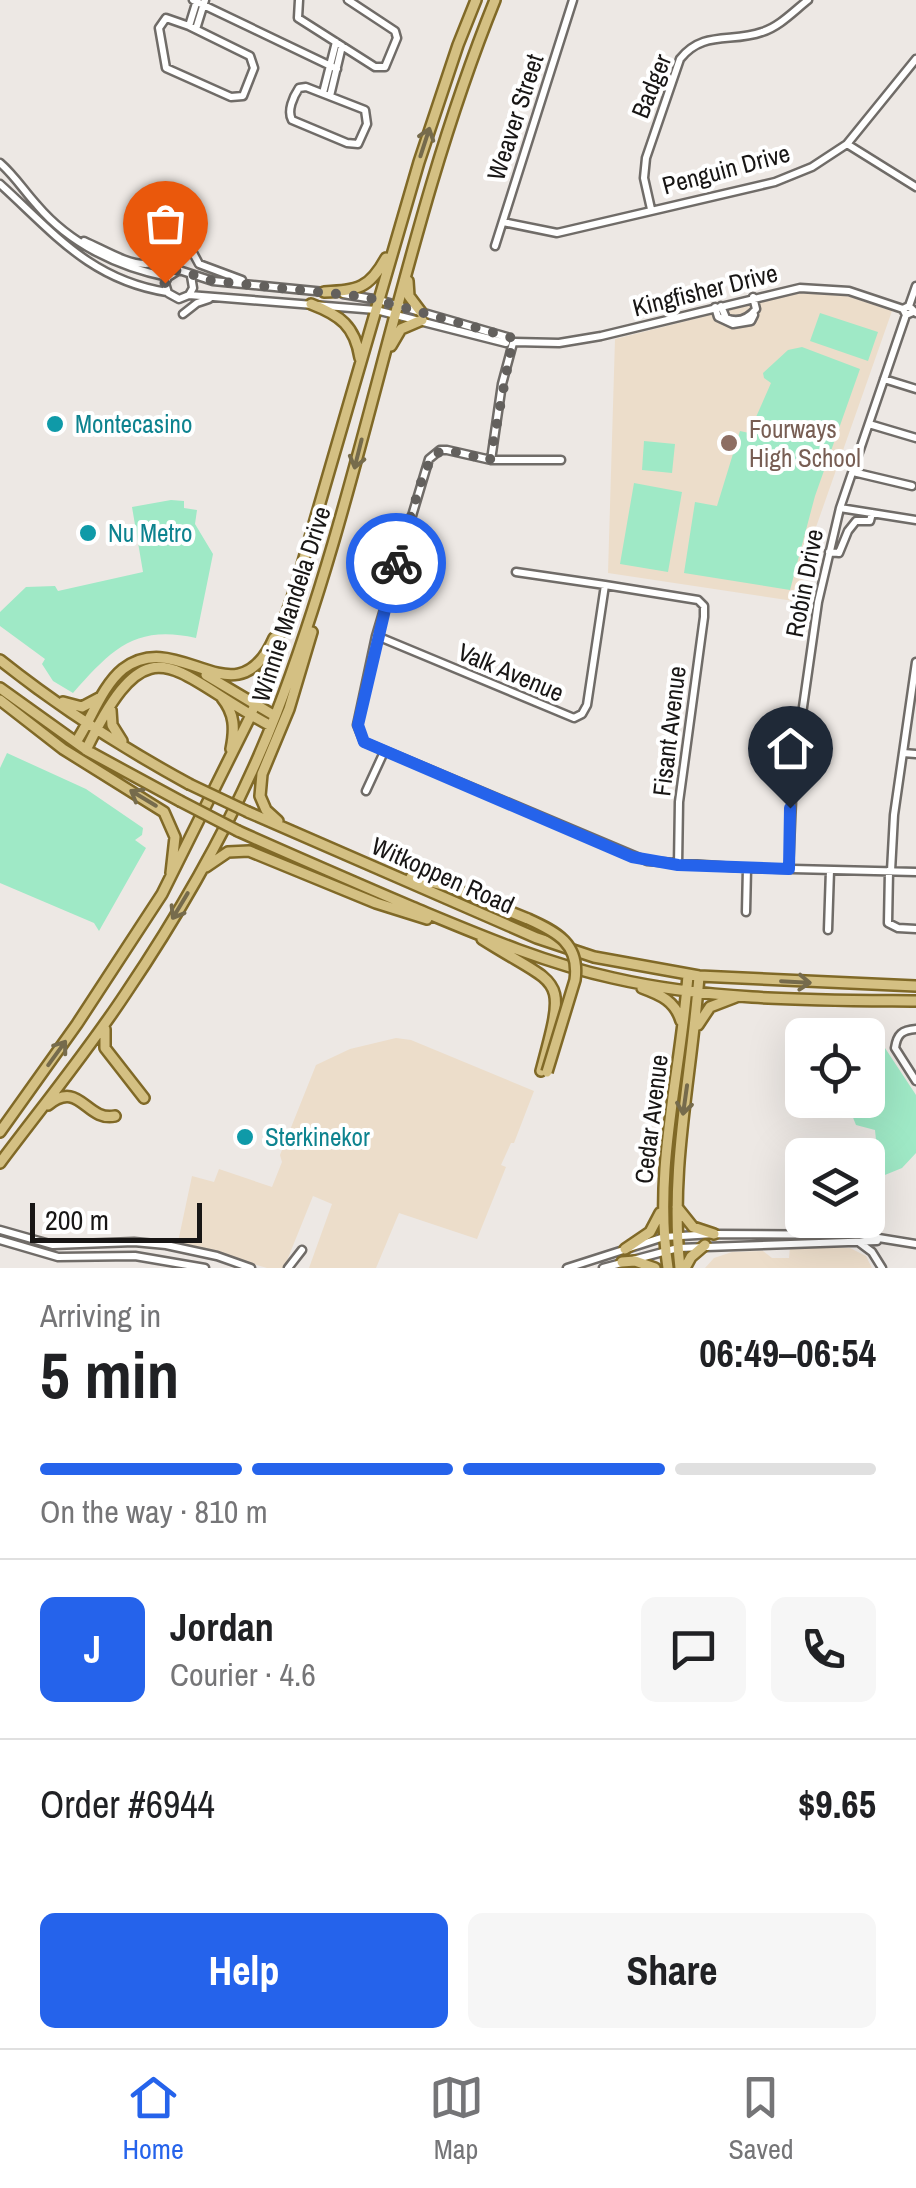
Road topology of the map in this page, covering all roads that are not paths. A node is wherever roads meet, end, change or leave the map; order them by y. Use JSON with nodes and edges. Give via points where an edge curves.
{"nodes":[{"id":1,"x":299,"y":0,"type":"edge"},
{"id":2,"x":348,"y":0,"type":"edge"},
{"id":3,"x":476,"y":0,"type":"edge"},
{"id":4,"x":495,"y":0,"type":"edge"},
{"id":5,"x":573,"y":0,"type":"edge"},
{"id":6,"x":808,"y":0,"type":"edge"},
{"id":7,"x":199,"y":1,"type":"edge"},
{"id":8,"x":193,"y":28,"type":"junction"},
{"id":9,"x":339,"y":44,"type":"junction"},
{"id":10,"x":916,"y":60,"type":"edge"},
{"id":11,"x":333,"y":67,"type":"junction"},
{"id":12,"x":327,"y":95,"type":"junction"},
{"id":13,"x":846,"y":144,"type":"junction"},
{"id":14,"x":0,"y":164,"type":"edge"},
{"id":15,"x":0,"y":184,"type":"edge"},
{"id":16,"x":916,"y":186,"type":"edge"},
{"id":17,"x":651,"y":209,"type":"junction"},
{"id":18,"x":504,"y":222,"type":"junction"},
{"id":19,"x":396,"y":234,"type":"junction"},
{"id":20,"x":72,"y":235,"type":"junction"},
{"id":21,"x":495,"y":246,"type":"dead end"},
{"id":22,"x":407,"y":263,"type":"junction"},
{"id":23,"x":168,"y":276,"type":"junction"},
{"id":24,"x":191,"y":276,"type":"junction"},
{"id":25,"x":259,"y":285,"type":"junction"},
{"id":26,"x":916,"y":286,"type":"edge"},
{"id":27,"x":167,"y":292,"type":"junction"},
{"id":28,"x":324,"y":292,"type":"junction"},
{"id":29,"x":189,"y":295,"type":"junction"},
{"id":30,"x":225,"y":297,"type":"junction"},
{"id":31,"x":754,"y":298,"type":"junction"},
{"id":32,"x":311,"y":304,"type":"junction"},
{"id":33,"x":377,"y":305,"type":"junction"},
{"id":34,"x":718,"y":306,"type":"junction"},
{"id":35,"x":397,"y":310,"type":"junction"},
{"id":36,"x":910,"y":311,"type":"edge"},
{"id":37,"x":183,"y":314,"type":"dead end"},
{"id":38,"x":421,"y":316,"type":"junction"},
{"id":39,"x":509,"y":342,"type":"junction"},
{"id":40,"x":384,"y":360,"type":"junction"},
{"id":41,"x":360,"y":365,"type":"junction"},
{"id":42,"x":884,"y":379,"type":"junction"},
{"id":43,"x":916,"y":389,"type":"edge"},
{"id":44,"x":869,"y":424,"type":"junction"},
{"id":45,"x":916,"y":438,"type":"edge"},
{"id":46,"x":490,"y":460,"type":"junction"},
{"id":47,"x":561,"y":460,"type":"dead end"},
{"id":48,"x":853,"y":472,"type":"junction"},
{"id":49,"x":912,"y":486,"type":"dead end"},
{"id":50,"x":840,"y":508,"type":"junction"},
{"id":51,"x":872,"y":513,"type":"junction"},
{"id":52,"x":916,"y":520,"type":"edge"},
{"id":53,"x":829,"y":552,"type":"junction"},
{"id":54,"x":516,"y":572,"type":"dead end"},
{"id":55,"x":604,"y":585,"type":"junction"},
{"id":56,"x":294,"y":589,"type":"junction"},
{"id":57,"x":318,"y":597,"type":"junction"},
{"id":58,"x":376,"y":636,"type":"junction"},
{"id":59,"x":0,"y":660,"type":"edge"},
{"id":60,"x":916,"y":662,"type":"edge"},
{"id":61,"x":191,"y":665,"type":"junction"},
{"id":62,"x":0,"y":688,"type":"edge"},
{"id":63,"x":38,"y":690,"type":"junction"},
{"id":64,"x":217,"y":692,"type":"junction"},
{"id":65,"x":109,"y":698,"type":"junction"},
{"id":66,"x":0,"y":700,"type":"edge"},
{"id":67,"x":253,"y":710,"type":"junction"},
{"id":68,"x":273,"y":721,"type":"junction"},
{"id":69,"x":93,"y":726,"type":"junction"},
{"id":70,"x":76,"y":742,"type":"junction"},
{"id":71,"x":86,"y":750,"type":"junction"},
{"id":72,"x":132,"y":752,"type":"junction"},
{"id":73,"x":384,"y":752,"type":"junction"},
{"id":74,"x":903,"y":753,"type":"junction"},
{"id":75,"x":916,"y":754,"type":"edge"},
{"id":76,"x":228,"y":763,"type":"junction"},
{"id":77,"x":366,"y":792,"type":"dead end"},
{"id":78,"x":306,"y":837,"type":"junction"},
{"id":79,"x":678,"y":865,"type":"junction"},
{"id":80,"x":746,"y":868,"type":"junction"},
{"id":81,"x":789,"y":869,"type":"junction"},
{"id":82,"x":830,"y":870,"type":"junction"},
{"id":83,"x":890,"y":871,"type":"junction"},
{"id":84,"x":916,"y":872,"type":"edge"},
{"id":85,"x":198,"y":875,"type":"junction"},
{"id":86,"x":398,"y":876,"type":"junction"},
{"id":87,"x":170,"y":881,"type":"junction"},
{"id":88,"x":746,"y":912,"type":"dead end"},
{"id":89,"x":454,"y":925,"type":"junction"},
{"id":90,"x":916,"y":929,"type":"edge"},
{"id":91,"x":828,"y":930,"type":"dead end"},
{"id":92,"x":472,"y":932,"type":"junction"},
{"id":93,"x":694,"y":975,"type":"junction"},
{"id":94,"x":612,"y":978,"type":"junction"},
{"id":95,"x":916,"y":986,"type":"edge"},
{"id":96,"x":692,"y":992,"type":"junction"},
{"id":97,"x":124,"y":996,"type":"junction"},
{"id":98,"x":738,"y":996,"type":"junction"},
{"id":99,"x":916,"y":1001,"type":"edge"},
{"id":100,"x":682,"y":1029,"type":"junction"},
{"id":101,"x":916,"y":1029,"type":"edge"},
{"id":102,"x":694,"y":1043,"type":"junction"},
{"id":103,"x":916,"y":1081,"type":"edge"},
{"id":104,"x":144,"y":1098,"type":"dead end"},
{"id":105,"x":115,"y":1116,"type":"dead end"},
{"id":106,"x":34,"y":1117,"type":"junction"},
{"id":107,"x":0,"y":1132,"type":"edge"},
{"id":108,"x":0,"y":1163,"type":"edge"},
{"id":109,"x":662,"y":1201,"type":"junction"},
{"id":110,"x":676,"y":1204,"type":"junction"},
{"id":111,"x":0,"y":1230,"type":"edge"},
{"id":112,"x":714,"y":1234,"type":"junction"},
{"id":113,"x":664,"y":1237,"type":"junction"},
{"id":114,"x":871,"y":1239,"type":"junction"},
{"id":115,"x":0,"y":1240,"type":"edge"},
{"id":116,"x":677,"y":1242,"type":"junction"},
{"id":117,"x":858,"y":1242,"type":"junction"},
{"id":118,"x":916,"y":1244,"type":"edge"},
{"id":119,"x":705,"y":1245,"type":"junction"},
{"id":120,"x":625,"y":1249,"type":"junction"},
{"id":121,"x":302,"y":1250,"type":"dead end"},
{"id":122,"x":665,"y":1250,"type":"junction"},
{"id":123,"x":622,"y":1262,"type":"junction"},
{"id":124,"x":251,"y":1267,"type":"edge"},
{"id":125,"x":205,"y":1268,"type":"edge"},
{"id":126,"x":288,"y":1268,"type":"edge"},
{"id":127,"x":566,"y":1268,"type":"edge"},
{"id":128,"x":603,"y":1268,"type":"edge"},
{"id":129,"x":655,"y":1268,"type":"edge"},
{"id":130,"x":668,"y":1268,"type":"edge"},
{"id":131,"x":682,"y":1268,"type":"edge"},
{"id":132,"x":882,"y":1268,"type":"edge"}],
"edges":[{"from":1,"to":9,"type":"street","via":[[298,18]]},
{"from":2,"to":9,"type":"street","via":[[391,27],[397,38],[383,68]]},
{"from":19,"to":3,"type":"main road","name":"Winnie Mandela Drive","one_way":true},
{"from":4,"to":22,"type":"main road","name":"Winnie Mandela Drive","via":[[450,118]]},
{"from":5,"to":18,"type":"street","name":"Weaver Street"},
{"from":6,"to":17,"type":"street","name":"Badger","via":[[770,29],[708,39],[680,59],[646,158]]},
{"from":7,"to":8,"type":"street"},
{"from":7,"to":11,"type":"street"},
{"from":8,"to":8,"type":"street","via":[[170,18],[160,22],[166,68],[244,96],[254,68],[250,56]]},
{"from":9,"to":11,"type":"street"},
{"from":10,"to":13,"type":"street","name":"Penguin Drive"},
{"from":11,"to":12,"type":"street"},
{"from":12,"to":12,"type":"street","via":[[300,88],[290,118],[358,144],[368,114]]},
{"from":13,"to":16,"type":"street"},
{"from":13,"to":17,"type":"street","name":"Penguin Drive","via":[[774,182]]},
{"from":14,"to":20,"type":"street"},
{"from":15,"to":27,"type":"street","via":[[84,259]]},
{"from":17,"to":18,"type":"street","name":"Penguin Drive","via":[[557,233]]},
{"from":18,"to":21,"type":"street","name":"Weaver Street"},
{"from":19,"to":28,"type":"main road","via":[[373,280]]},
{"from":19,"to":33,"type":"main road","name":"Winnie Mandela Drive"},
{"from":20,"to":23,"type":"street","via":[[120,264]]},
{"from":20,"to":25,"type":"street","via":[[150,266],[165,261],[184,235],[199,264]]},
{"from":22,"to":35,"type":"main road","name":"Winnie Mandela Drive"},
{"from":22,"to":38,"type":"main road","via":[[408,296]]},
{"from":23,"to":24,"type":"street","via":[[178,270]]},
{"from":23,"to":27,"type":"street"},
{"from":24,"to":25,"type":"street"},
{"from":24,"to":29,"type":"street"},
{"from":25,"to":28,"type":"street"},
{"from":26,"to":36,"type":"street","name":"Robin Drive"},
{"from":27,"to":29,"type":"street"},
{"from":28,"to":33,"type":"street"},
{"from":29,"to":30,"type":"street"},
{"from":30,"to":32,"type":"street"},
{"from":30,"to":37,"type":"street","via":[[203,300]]},
{"from":31,"to":34,"type":"street","name":"Kingfisher Drive"},
{"from":31,"to":34,"type":"street","via":[[751,321],[733,324],[718,317]]},
{"from":31,"to":36,"type":"street","name":"Kingfisher Drive","via":[[834,288]]},
{"from":32,"to":33,"type":"street"},
{"from":32,"to":41,"type":"main road","via":[[348,324]]},
{"from":33,"to":35,"type":"street","name":"Kingfisher Drive"},
{"from":33,"to":41,"type":"main road","name":"Winnie Mandela Drive"},
{"from":34,"to":39,"type":"street","name":"Kingfisher Drive","via":[[573,340]]},
{"from":35,"to":38,"type":"street","name":"Kingfisher Drive"},
{"from":35,"to":40,"type":"main road","name":"Winnie Mandela Drive"},
{"from":36,"to":42,"type":"street","name":"Robin Drive"},
{"from":38,"to":39,"type":"street","name":"Kingfisher Drive"},
{"from":38,"to":40,"type":"main road","via":[[402,329]]},
{"from":39,"to":46,"type":"street"},
{"from":40,"to":57,"type":"main road","name":"Winnie Mandela Drive","one_way":true},
{"from":41,"to":56,"type":"main road","name":"Winnie Mandela Drive"},
{"from":42,"to":43,"type":"street"},
{"from":42,"to":44,"type":"street","name":"Robin Drive"},
{"from":44,"to":45,"type":"street"},
{"from":44,"to":48,"type":"street","name":"Robin Drive"},
{"from":46,"to":47,"type":"street"},
{"from":46,"to":58,"type":"street","via":[[447,450],[429,459]]},
{"from":48,"to":49,"type":"street"},
{"from":48,"to":50,"type":"street","name":"Robin Drive"},
{"from":50,"to":51,"type":"street"},
{"from":50,"to":53,"type":"street","name":"Robin Drive"},
{"from":51,"to":52,"type":"street"},
{"from":51,"to":53,"type":"street","via":[[870,521],[856,521],[839,552]]},
{"from":53,"to":81,"type":"street","name":"Robin Drive","via":[[793,777]]},
{"from":54,"to":55,"type":"street"},
{"from":55,"to":58,"type":"street","name":"Valk Avenue","via":[[587,705],[574,718]]},
{"from":55,"to":79,"type":"street","name":"Fisant Avenue","via":[[702,603]]},
{"from":56,"to":61,"type":"main road","via":[[254,667],[228,676]]},
{"from":56,"to":67,"type":"main road","name":"Winnie Mandela Drive"},
{"from":57,"to":68,"type":"main road","name":"Winnie Mandela Drive"},
{"from":57,"to":78,"type":"main road","via":[[301,672],[260,786],[270,814]]},
{"from":58,"to":73,"type":"street","via":[[358,725],[364,742]]},
{"from":59,"to":63,"type":"main road","name":"Witkoppen Road"},
{"from":60,"to":74,"type":"street"},
{"from":61,"to":65,"type":"main road","via":[[159,656],[138,660],[116,676]]},
{"from":61,"to":67,"type":"main road"},
{"from":62,"to":70,"type":"main road","name":"Witkoppen Road"},
{"from":63,"to":65,"type":"main road","via":[[82,707]]},
{"from":63,"to":69,"type":"main road","name":"Witkoppen Road"},
{"from":64,"to":65,"type":"main road","via":[[158,666],[134,675]]},
{"from":64,"to":67,"type":"main road"},
{"from":64,"to":76,"type":"main road","via":[[235,724]]},
{"from":65,"to":69,"type":"main road"},
{"from":65,"to":72,"type":"main road","via":[[112,725]]},
{"from":87,"to":66,"type":"main road","one_way":true,"via":[[174,837],[164,812]]},
{"from":67,"to":68,"type":"main road"},
{"from":67,"to":76,"type":"main road","name":"Winnie Mandela Drive"},
{"from":68,"to":85,"type":"main road","name":"Winnie Mandela Drive"},
{"from":69,"to":70,"type":"main road"},
{"from":69,"to":71,"type":"main road"},
{"from":69,"to":72,"type":"main road","name":"Witkoppen Road"},
{"from":70,"to":71,"type":"main road","name":"Witkoppen Road"},
{"from":71,"to":89,"type":"main road","name":"Witkoppen Road","bridge":true,"via":[[238,831]]},
{"from":72,"to":78,"type":"main road","name":"Witkoppen Road","bridge":true},
{"from":73,"to":77,"type":"street"},
{"from":73,"to":79,"type":"street","via":[[632,857]]},
{"from":74,"to":75,"type":"street"},
{"from":74,"to":83,"type":"street"},
{"from":76,"to":87,"type":"main road","name":"Winnie Mandela Drive"},
{"from":78,"to":86,"type":"main road","name":"Witkoppen Road"},
{"from":79,"to":80,"type":"street"},
{"from":80,"to":81,"type":"street"},
{"from":80,"to":88,"type":"street"},
{"from":81,"to":82,"type":"street"},
{"from":82,"to":83,"type":"street"},
{"from":82,"to":91,"type":"street"},
{"from":83,"to":84,"type":"street"},
{"from":83,"to":90,"type":"street","via":[[888,922]]},
{"from":85,"to":89,"type":"main road","via":[[222,854],[249,851]]},
{"from":85,"to":97,"type":"main road","name":"Winnie Mandela Drive","one_way":true},
{"from":86,"to":92,"type":"main road","bridge":true,"via":[[433,882],[564,939],[575,980],[544,1071],[555,993],[540,972]]},
{"from":86,"to":93,"type":"main road","name":"Witkoppen Road","via":[[565,949]]},
{"from":107,"to":87,"type":"main road","name":"Winnie Mandela Drive","one_way":true},
{"from":89,"to":92,"type":"main road","name":"Witkoppen Road"},
{"from":92,"to":94,"type":"main road","name":"Witkoppen Road"},
{"from":93,"to":95,"type":"main road","name":"Witkoppen Road","one_way":true},
{"from":93,"to":96,"type":"main road","name":"Cedar Avenue"},
{"from":94,"to":96,"type":"main road","name":"Witkoppen Road"},
{"from":94,"to":100,"type":"main road","via":[[667,999]]},
{"from":96,"to":98,"type":"main road","name":"Witkoppen Road"},
{"from":96,"to":100,"type":"main road","name":"Cedar Avenue"},
{"from":96,"to":102,"type":"main road","name":"Cedar Avenue"},
{"from":97,"to":104,"type":"main road","via":[[103,1043]]},
{"from":97,"to":106,"type":"main road","name":"Winnie Mandela Drive"},
{"from":98,"to":99,"type":"main road","name":"Witkoppen Road"},
{"from":98,"to":102,"type":"main road","via":[[704,1012]]},
{"from":100,"to":109,"type":"main road","name":"Cedar Avenue"},
{"from":101,"to":103,"type":"street","via":[[899,1035],[896,1048]]},
{"from":102,"to":110,"type":"main road","name":"Cedar Avenue","one_way":true},
{"from":105,"to":106,"type":"main road","via":[[101,1116],[68,1096]]},
{"from":106,"to":108,"type":"main road","name":"Winnie Mandela Drive"},
{"from":109,"to":113,"type":"main road","name":"Cedar Avenue"},
{"from":109,"to":120,"type":"main road","via":[[650,1232]]},
{"from":110,"to":112,"type":"main road","via":[[693,1227]]},
{"from":110,"to":116,"type":"main road","name":"Cedar Avenue"},
{"from":111,"to":124,"type":"street","via":[[53,1245],[166,1245]]},
{"from":112,"to":114,"type":"street"},
{"from":112,"to":116,"type":"street"},
{"from":113,"to":116,"type":"street"},
{"from":113,"to":120,"type":"street"},
{"from":113,"to":122,"type":"main road","name":"Cedar Avenue"},
{"from":114,"to":117,"type":"street"},
{"from":114,"to":118,"type":"street"},
{"from":114,"to":132,"type":"street"},
{"from":115,"to":125,"type":"street","via":[[47,1255],[134,1256]]},
{"from":116,"to":119,"type":"street"},
{"from":116,"to":122,"type":"street"},
{"from":116,"to":131,"type":"main road","name":"Cedar Avenue"},
{"from":117,"to":119,"type":"street"},
{"from":117,"to":132,"type":"street"},
{"from":119,"to":131,"type":"main road"},
{"from":120,"to":127,"type":"street"},
{"from":121,"to":126,"type":"street"},
{"from":122,"to":123,"type":"street"},
{"from":122,"to":130,"type":"main road","name":"Cedar Avenue"},
{"from":123,"to":128,"type":"street"},
{"from":123,"to":129,"type":"main road"}]}
